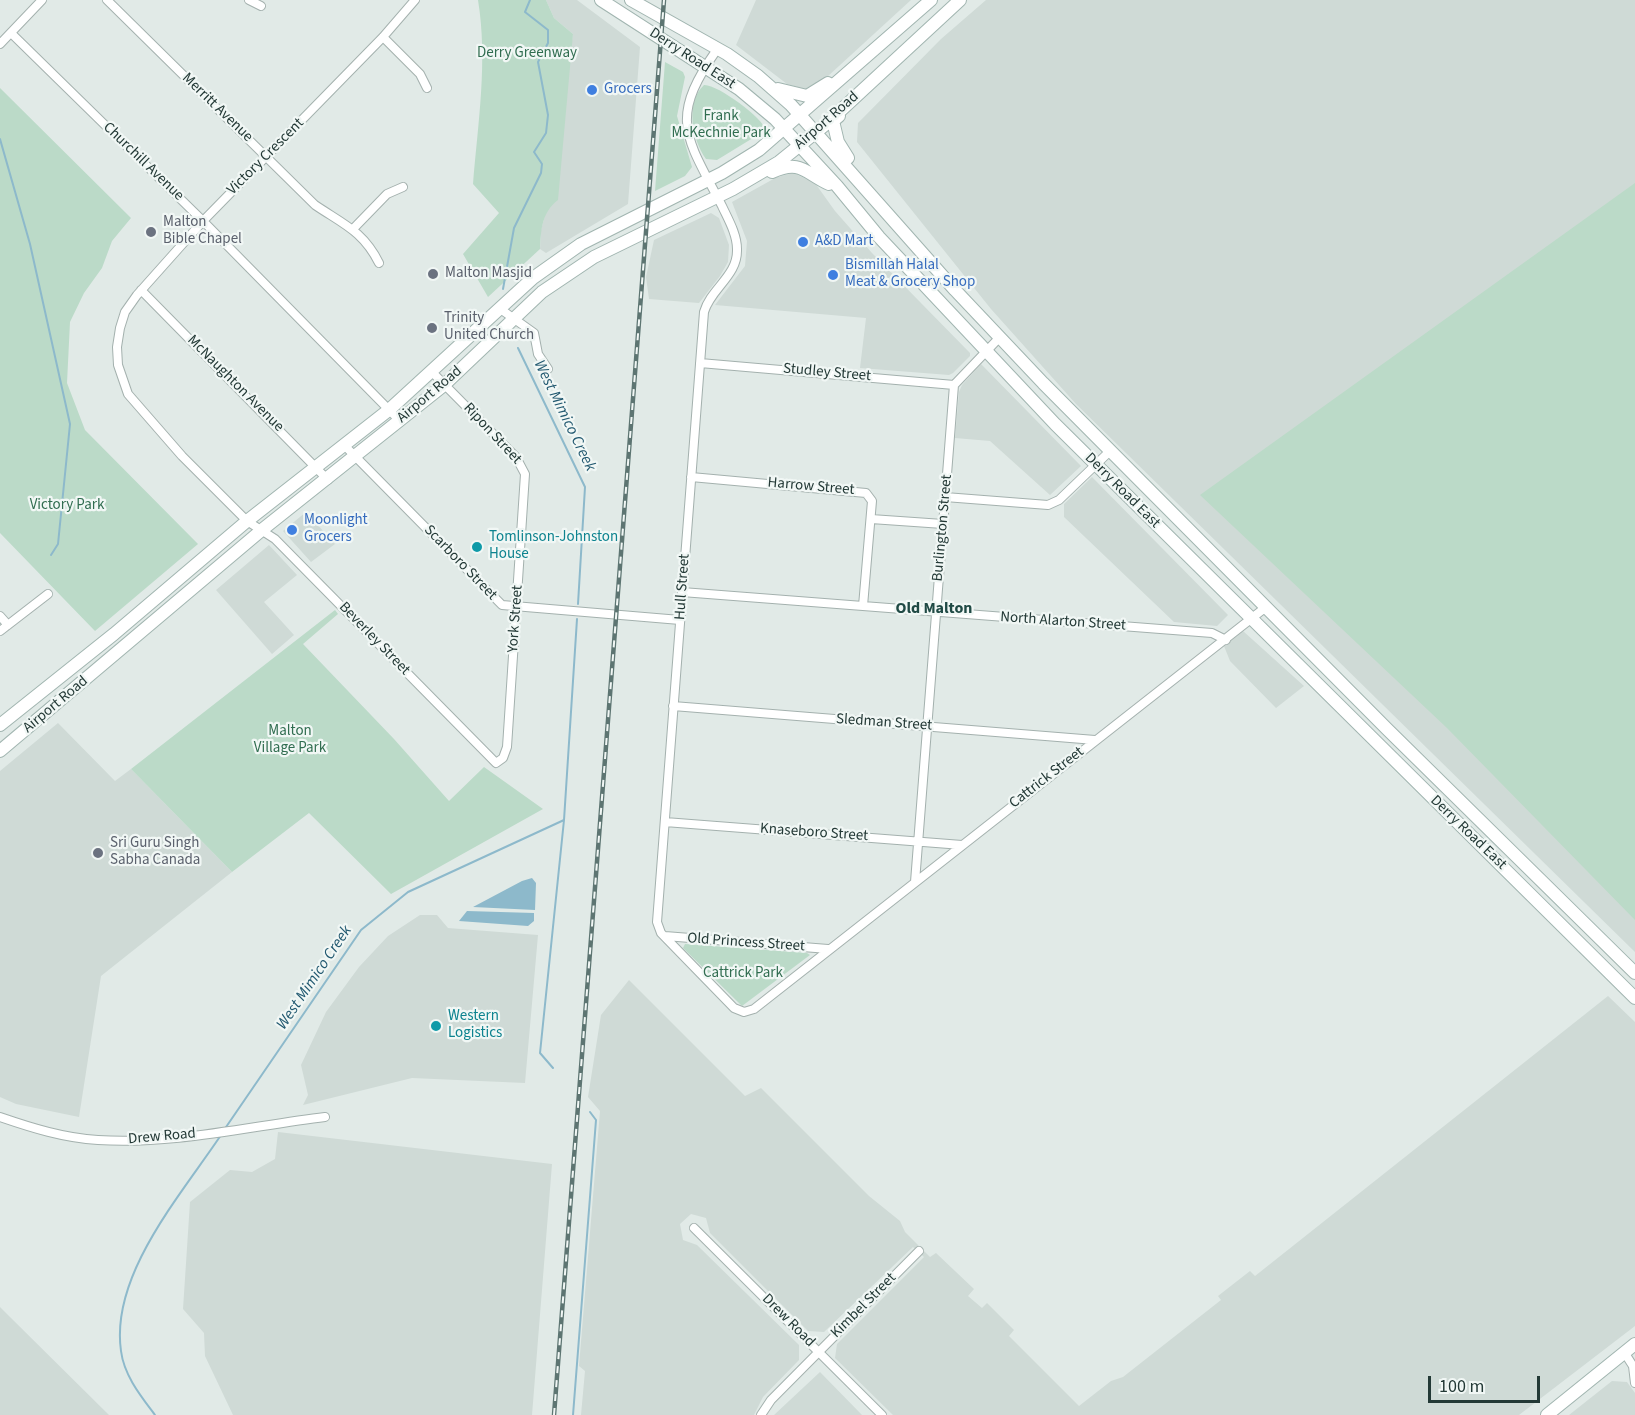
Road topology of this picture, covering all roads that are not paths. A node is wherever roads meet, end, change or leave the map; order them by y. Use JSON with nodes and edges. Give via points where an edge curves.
{"nodes":[{"id":1,"x":42,"y":0,"type":"edge"},
{"id":2,"x":107,"y":0,"type":"edge"},
{"id":3,"x":249,"y":0,"type":"edge"},
{"id":4,"x":415,"y":0,"type":"edge"},
{"id":5,"x":601,"y":0,"type":"edge"},
{"id":6,"x":631,"y":0,"type":"edge"},
{"id":7,"x":931,"y":0,"type":"edge"},
{"id":8,"x":960,"y":0,"type":"edge"},
{"id":9,"x":261,"y":6,"type":"dead end"},
{"id":10,"x":11,"y":33,"type":"junction"},
{"id":11,"x":384,"y":37,"type":"junction"},
{"id":12,"x":0,"y":44,"type":"edge"},
{"id":13,"x":718,"y":48,"type":"junction"},
{"id":14,"x":861,"y":62,"type":"junction"},
{"id":15,"x":705,"y":66,"type":"junction"},
{"id":16,"x":758,"y":76,"type":"junction"},
{"id":17,"x":875,"y":78,"type":"junction"},
{"id":18,"x":427,"y":88,"type":"dead end"},
{"id":19,"x":801,"y":116,"type":"junction"},
{"id":20,"x":785,"y":130,"type":"junction"},
{"id":21,"x":816,"y":132,"type":"junction"},
{"id":22,"x":800,"y":146,"type":"junction"},
{"id":23,"x":267,"y":157,"type":"junction"},
{"id":24,"x":759,"y":174,"type":"junction"},
{"id":25,"x":708,"y":180,"type":"junction"},
{"id":26,"x":861,"y":184,"type":"junction"},
{"id":27,"x":837,"y":186,"type":"junction"},
{"id":28,"x":402,"y":187,"type":"dead end"},
{"id":29,"x":717,"y":197,"type":"junction"},
{"id":30,"x":203,"y":220,"type":"junction"},
{"id":31,"x":353,"y":229,"type":"junction"},
{"id":32,"x":379,"y":263,"type":"dead end"},
{"id":33,"x":141,"y":290,"type":"junction"},
{"id":34,"x":499,"y":308,"type":"junction"},
{"id":35,"x":514,"y":318,"type":"junction"},
{"id":36,"x":1000,"y":337,"type":"junction"},
{"id":37,"x":986,"y":351,"type":"junction"},
{"id":38,"x":700,"y":363,"type":"junction"},
{"id":39,"x":548,"y":369,"type":"dead end"},
{"id":40,"x":432,"y":372,"type":"junction"},
{"id":41,"x":444,"y":385,"type":"junction"},
{"id":42,"x":954,"y":385,"type":"junction"},
{"id":43,"x":390,"y":409,"type":"junction"},
{"id":44,"x":400,"y":420,"type":"junction"},
{"id":45,"x":344,"y":445,"type":"junction"},
{"id":46,"x":1110,"y":451,"type":"junction"},
{"id":47,"x":355,"y":456,"type":"junction"},
{"id":48,"x":1095,"y":464,"type":"junction"},
{"id":49,"x":315,"y":465,"type":"junction"},
{"id":50,"x":524,"y":472,"type":"joint"},
{"id":51,"x":691,"y":477,"type":"junction"},
{"id":52,"x":328,"y":480,"type":"junction"},
{"id":53,"x":945,"y":497,"type":"junction"},
{"id":54,"x":871,"y":519,"type":"junction"},
{"id":55,"x":247,"y":521,"type":"junction"},
{"id":56,"x":943,"y":524,"type":"junction"},
{"id":57,"x":263,"y":530,"type":"junction"},
{"id":58,"x":682,"y":592,"type":"junction"},
{"id":59,"x":48,"y":594,"type":"dead end"},
{"id":60,"x":863,"y":606,"type":"junction"},
{"id":61,"x":1266,"y":607,"type":"junction"},
{"id":62,"x":516,"y":608,"type":"junction"},
{"id":63,"x":936,"y":612,"type":"junction"},
{"id":64,"x":0,"y":616,"type":"edge"},
{"id":65,"x":1250,"y":619,"type":"junction"},
{"id":66,"x":680,"y":620,"type":"junction"},
{"id":67,"x":8,"y":625,"type":"junction"},
{"id":68,"x":0,"y":631,"type":"edge"},
{"id":69,"x":114,"y":634,"type":"junction"},
{"id":70,"x":1226,"y":640,"type":"junction"},
{"id":71,"x":128,"y":645,"type":"junction"},
{"id":72,"x":1314,"y":656,"type":"junction"},
{"id":73,"x":1301,"y":668,"type":"junction"},
{"id":74,"x":46,"y":688,"type":"junction"},
{"id":75,"x":58,"y":703,"type":"junction"},
{"id":76,"x":673,"y":706,"type":"junction"},
{"id":77,"x":0,"y":725,"type":"edge"},
{"id":78,"x":928,"y":726,"type":"junction"},
{"id":79,"x":1095,"y":740,"type":"junction"},
{"id":80,"x":0,"y":751,"type":"edge"},
{"id":81,"x":496,"y":763,"type":"joint"},
{"id":82,"x":665,"y":822,"type":"junction"},
{"id":83,"x":918,"y":841,"type":"junction"},
{"id":84,"x":962,"y":845,"type":"junction"},
{"id":85,"x":915,"y":882,"type":"junction"},
{"id":86,"x":665,"y":936,"type":"junction"},
{"id":87,"x":828,"y":949,"type":"junction"},
{"id":88,"x":1635,"y":970,"type":"edge"},
{"id":89,"x":1635,"y":998,"type":"edge"},
{"id":90,"x":325,"y":1117,"type":"dead end"},
{"id":91,"x":0,"y":1118,"type":"edge"},
{"id":92,"x":694,"y":1228,"type":"dead end"},
{"id":93,"x":919,"y":1251,"type":"dead end"},
{"id":94,"x":1635,"y":1344,"type":"edge"},
{"id":95,"x":819,"y":1351,"type":"junction"},
{"id":96,"x":1624,"y":1352,"type":"junction"},
{"id":97,"x":1634,"y":1366,"type":"edge"},
{"id":98,"x":1635,"y":1383,"type":"edge"},
{"id":99,"x":761,"y":1415,"type":"edge"},
{"id":100,"x":882,"y":1415,"type":"edge"},
{"id":101,"x":1547,"y":1415,"type":"edge"}],
"edges":[{"from":1,"to":10,"type":"street"},
{"from":2,"to":23,"type":"street","name":"Merritt Avenue"},
{"from":3,"to":9,"type":"street"},
{"from":4,"to":11,"type":"street","name":"Victory Crescent"},
{"from":5,"to":15,"type":"main road","name":"Derry Road East"},
{"from":6,"to":13,"type":"main road","name":"Derry Road East"},
{"from":7,"to":14,"type":"main road","name":"Airport Road"},
{"from":8,"to":17,"type":"main road","name":"Airport Road"},
{"from":10,"to":12,"type":"street"},
{"from":10,"to":30,"type":"street","name":"Churchill Avenue"},
{"from":11,"to":18,"type":"street","via":[[420,74]]},
{"from":11,"to":23,"type":"street","name":"Victory Crescent"},
{"from":13,"to":15,"type":"street","name":"Hull Street"},
{"from":13,"to":16,"type":"main road","name":"Derry Road East"},
{"from":14,"to":16,"type":"main road","via":[[850,64],[822,89],[807,96],[778,89]]},
{"from":14,"to":19,"type":"main road","name":"Airport Road"},
{"from":15,"to":20,"type":"main road","name":"Derry Road East","via":[[745,94]]},
{"from":15,"to":25,"type":"street","name":"Hull Street","via":[[691,93],[687,126],[690,142]]},
{"from":16,"to":19,"type":"main road","name":"Derry Road East"},
{"from":17,"to":21,"type":"main road","name":"Airport Road"},
{"from":17,"to":26,"type":"main road","via":[[832,125],[842,151],[861,173]]},
{"from":19,"to":20,"type":"main road","name":"Airport Road"},
{"from":19,"to":21,"type":"main road","name":"Derry Road East"},
{"from":20,"to":22,"type":"main road","name":"Derry Road East"},
{"from":20,"to":25,"type":"main road","name":"Airport Road","via":[[739,164]]},
{"from":21,"to":22,"type":"main road","name":"Airport Road"},
{"from":21,"to":26,"type":"main road","name":"Derry Road East"},
{"from":22,"to":24,"type":"main road","name":"Airport Road"},
{"from":22,"to":27,"type":"main road","name":"Derry Road East"},
{"from":23,"to":30,"type":"street","name":"Victory Crescent"},
{"from":23,"to":31,"type":"street","name":"Merritt Avenue","via":[[315,205]]},
{"from":24,"to":27,"type":"main road","via":[[799,167]]},
{"from":24,"to":29,"type":"main road","name":"Airport Road"},
{"from":25,"to":29,"type":"street","name":"Hull Street"},
{"from":25,"to":34,"type":"main road","name":"Airport Road","via":[[570,251]]},
{"from":26,"to":36,"type":"main road","name":"Derry Road East"},
{"from":27,"to":37,"type":"main road","name":"Derry Road East","via":[[879,237]]},
{"from":28,"to":31,"type":"street","via":[[387,194]]},
{"from":29,"to":35,"type":"main road","name":"Airport Road","via":[[594,257],[542,292]]},
{"from":29,"to":38,"type":"street","name":"Hull Street","via":[[733,230],[737,251],[730,273],[705,309]]},
{"from":30,"to":33,"type":"street","name":"Victory Crescent"},
{"from":30,"to":43,"type":"street","name":"Churchill Avenue"},
{"from":31,"to":32,"type":"street","name":"Merritt Avenue","via":[[369,243]]},
{"from":33,"to":49,"type":"street","name":"McNaughton Avenue"},
{"from":33,"to":55,"type":"street","name":"Victory Crescent","via":[[125,312],[117,347],[118,365],[128,394]]},
{"from":34,"to":35,"type":"street"},
{"from":34,"to":40,"type":"main road","name":"Airport Road"},
{"from":35,"to":39,"type":"street","via":[[534,333],[538,354]]},
{"from":35,"to":41,"type":"main road","name":"Airport Road"},
{"from":36,"to":37,"type":"street"},
{"from":36,"to":46,"type":"main road","name":"Derry Road East"},
{"from":37,"to":42,"type":"street"},
{"from":37,"to":48,"type":"main road","name":"Derry Road East"},
{"from":38,"to":42,"type":"street","name":"Studley Street"},
{"from":38,"to":51,"type":"street","name":"Hull Street"},
{"from":40,"to":41,"type":"street","name":"Ripon Street"},
{"from":40,"to":43,"type":"main road","name":"Airport Road"},
{"from":41,"to":44,"type":"main road","name":"Airport Road"},
{"from":41,"to":50,"type":"street","name":"Ripon Street","via":[[516,458]]},
{"from":42,"to":53,"type":"street","name":"Burlington Street"},
{"from":43,"to":44,"type":"street","name":"Churchill Avenue"},
{"from":43,"to":45,"type":"main road","name":"Airport Road"},
{"from":44,"to":47,"type":"main road","name":"Airport Road"},
{"from":45,"to":47,"type":"street","name":"Scarboro Street"},
{"from":45,"to":49,"type":"main road","name":"Airport Road"},
{"from":46,"to":48,"type":"street"},
{"from":46,"to":61,"type":"main road","name":"Derry Road East"},
{"from":47,"to":52,"type":"main road","name":"Airport Road"},
{"from":47,"to":62,"type":"street","name":"Scarboro Street","via":[[498,602]]},
{"from":48,"to":53,"type":"street","via":[[1059,500],[1048,505]]},
{"from":48,"to":65,"type":"main road","name":"Derry Road East"},
{"from":49,"to":52,"type":"street","name":"McNaughton Avenue"},
{"from":49,"to":55,"type":"main road","name":"Airport Road"},
{"from":50,"to":62,"type":"street","name":"York Street"},
{"from":51,"to":54,"type":"street","name":"Harrow Street","via":[[862,491],[872,501]]},
{"from":51,"to":58,"type":"street","name":"Hull Street"},
{"from":52,"to":57,"type":"main road","name":"Airport Road"},
{"from":53,"to":56,"type":"street","name":"Burlington Street"},
{"from":54,"to":56,"type":"street"},
{"from":54,"to":60,"type":"street","name":"Harrow Street"},
{"from":55,"to":57,"type":"street","name":"Beverley Street"},
{"from":55,"to":69,"type":"main road","name":"Airport Road"},
{"from":56,"to":63,"type":"street","name":"Burlington Street"},
{"from":57,"to":71,"type":"main road","name":"Airport Road"},
{"from":57,"to":81,"type":"street","name":"Beverley Street"},
{"from":58,"to":60,"type":"street","name":"North Alarton Street"},
{"from":58,"to":66,"type":"street","name":"Hull Street"},
{"from":59,"to":67,"type":"street"},
{"from":60,"to":63,"type":"street","name":"North Alarton Street"},
{"from":61,"to":65,"type":"street","name":"Cattrick Street"},
{"from":61,"to":72,"type":"main road","name":"Derry Road East"},
{"from":62,"to":66,"type":"street","name":"Scarboro Street"},
{"from":62,"to":81,"type":"street","name":"York Street","via":[[507,747]]},
{"from":63,"to":70,"type":"street","name":"North Alarton Street","via":[[1212,633]]},
{"from":63,"to":78,"type":"street","name":"Burlington Street"},
{"from":64,"to":67,"type":"street"},
{"from":65,"to":70,"type":"street","name":"Cattrick Street"},
{"from":65,"to":73,"type":"main road","name":"Derry Road East"},
{"from":66,"to":76,"type":"street","name":"Hull Street"},
{"from":67,"to":68,"type":"street"},
{"from":69,"to":71,"type":"main road"},
{"from":69,"to":74,"type":"main road","name":"Airport Road"},
{"from":70,"to":79,"type":"street","name":"Cattrick Street"},
{"from":71,"to":75,"type":"main road","name":"Airport Road"},
{"from":72,"to":73,"type":"main road"},
{"from":72,"to":88,"type":"main road","name":"Derry Road East"},
{"from":73,"to":89,"type":"main road","name":"Derry Road East"},
{"from":74,"to":75,"type":"main road"},
{"from":74,"to":77,"type":"main road","name":"Airport Road"},
{"from":75,"to":80,"type":"main road","name":"Airport Road"},
{"from":76,"to":78,"type":"street","name":"Sledman Street"},
{"from":76,"to":82,"type":"street","name":"Hull Street"},
{"from":78,"to":79,"type":"street","name":"Sledman Street"},
{"from":78,"to":83,"type":"street","name":"Burlington Street"},
{"from":79,"to":84,"type":"street","name":"Cattrick Street"},
{"from":82,"to":83,"type":"street","name":"Knaseboro Street"},
{"from":82,"to":86,"type":"street","name":"Hull Street","via":[[657,922],[658,930]]},
{"from":83,"to":84,"type":"street","name":"Knaseboro Street"},
{"from":83,"to":85,"type":"street","name":"Burlington Street"},
{"from":84,"to":85,"type":"street","name":"Cattrick Street"},
{"from":85,"to":87,"type":"street","name":"Cattrick Street"},
{"from":86,"to":87,"type":"street","name":"Old Princess Street"},
{"from":86,"to":87,"type":"street","name":"Hull Street","via":[[734,1008],[744,1012],[754,1009]]},
{"from":90,"to":91,"type":"street","name":"Drew Road","via":[[147,1141],[97,1140],[48,1132]]},
{"from":92,"to":95,"type":"street","name":"Drew Road"},
{"from":93,"to":95,"type":"street","name":"Kimbel Street"},
{"from":94,"to":96,"type":"main road"},
{"from":95,"to":99,"type":"street","name":"Kimbel Street"},
{"from":95,"to":100,"type":"street","name":"Drew Road"},
{"from":96,"to":97,"type":"street"},
{"from":96,"to":101,"type":"main road"},
{"from":97,"to":98,"type":"street"}]}
